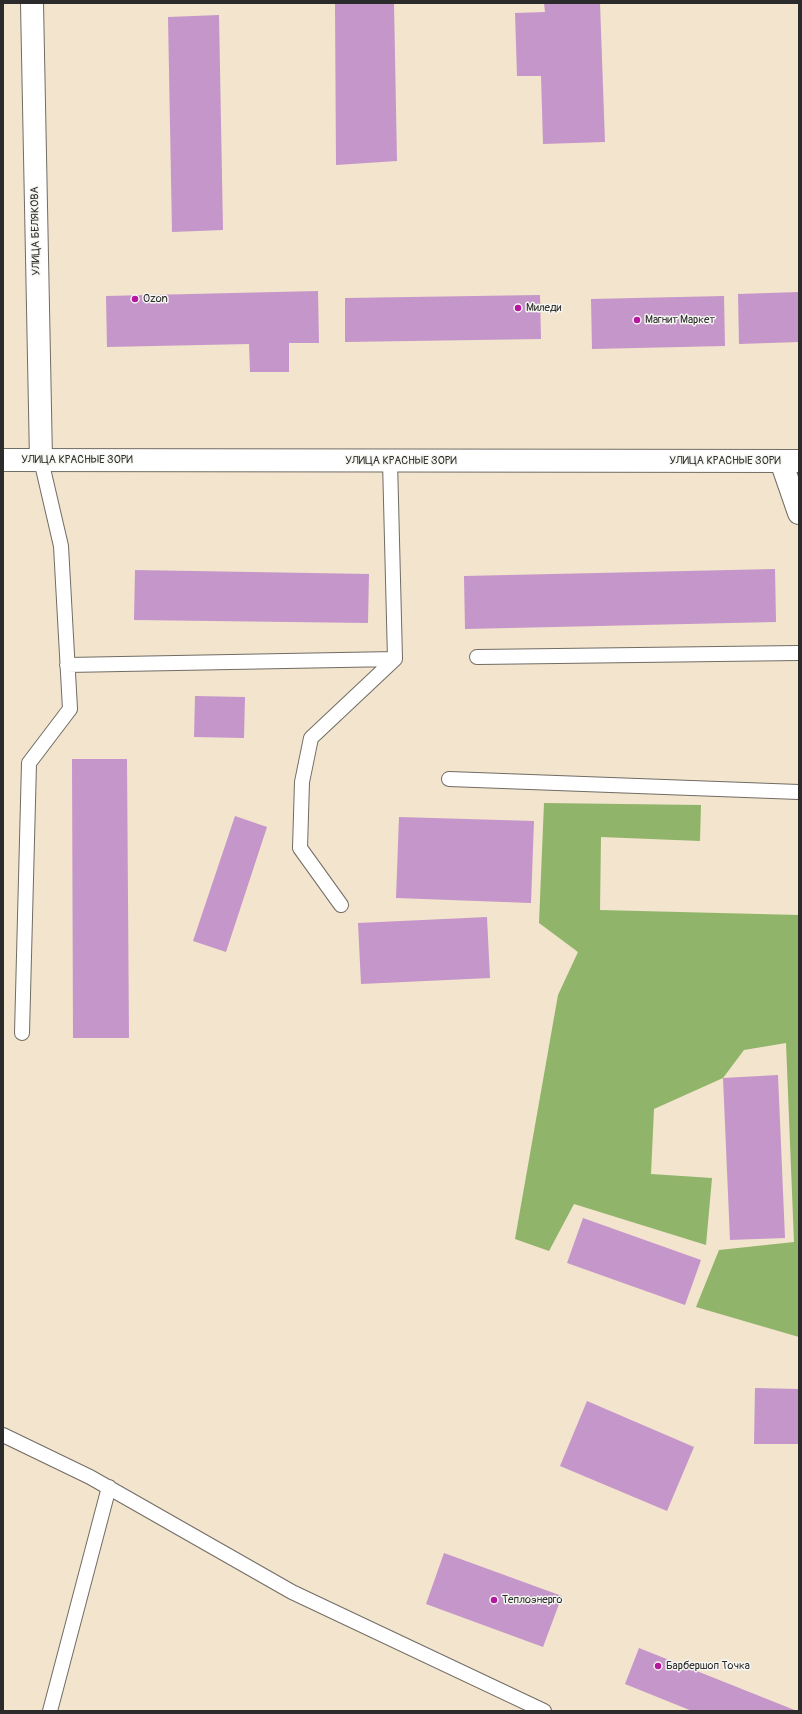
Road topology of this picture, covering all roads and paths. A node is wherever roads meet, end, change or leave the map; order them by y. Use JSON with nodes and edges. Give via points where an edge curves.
{"nodes":[{"id":1,"x":32,"y":3,"type":"edge"},
{"id":2,"x":3,"y":460,"type":"edge"},
{"id":3,"x":41,"y":460,"type":"junction"},
{"id":4,"x":390,"y":461,"type":"junction"},
{"id":5,"x":790,"y":461,"type":"edge"},
{"id":6,"x":799,"y":513,"type":"edge"},
{"id":7,"x":799,"y":653,"type":"edge"},
{"id":8,"x":477,"y":657,"type":"dead end"},
{"id":9,"x":394,"y":658,"type":"junction"},
{"id":10,"x":67,"y":665,"type":"junction"},
{"id":11,"x":449,"y":779,"type":"dead end"},
{"id":12,"x":799,"y":792,"type":"edge"},
{"id":13,"x":341,"y":905,"type":"dead end"},
{"id":14,"x":22,"y":1034,"type":"dead end"},
{"id":15,"x":3,"y":1435,"type":"edge"},
{"id":16,"x":109,"y":1487,"type":"junction"},
{"id":17,"x":50,"y":1711,"type":"edge"},
{"id":18,"x":544,"y":1711,"type":"edge"}],
"edges":[{"from":1,"to":3,"type":"main road","name":"УЛИЦА БЕЛЯКОВА"},
{"from":2,"to":3,"type":"main road","name":"УЛИЦА КРАСНЫЕ ЗОРИ"},
{"from":3,"to":4,"type":"main road","name":"УЛИЦА КРАСНЫЕ ЗОРИ"},
{"from":3,"to":10,"type":"lane","via":[[61,546]]},
{"from":4,"to":5,"type":"main road","name":"УЛИЦА КРАСНЫЕ ЗОРИ"},
{"from":4,"to":9,"type":"lane"},
{"from":5,"to":6,"type":"main road"},
{"from":7,"to":8,"type":"lane"},
{"from":9,"to":10,"type":"lane"},
{"from":9,"to":13,"type":"lane","via":[[311,738],[302,782],[300,848]]},
{"from":10,"to":14,"type":"lane","via":[[70,708],[29,763]]},
{"from":11,"to":12,"type":"lane"},
{"from":15,"to":16,"type":"lane"},
{"from":16,"to":17,"type":"lane"},
{"from":16,"to":18,"type":"lane","via":[[292,1592]]}]}
